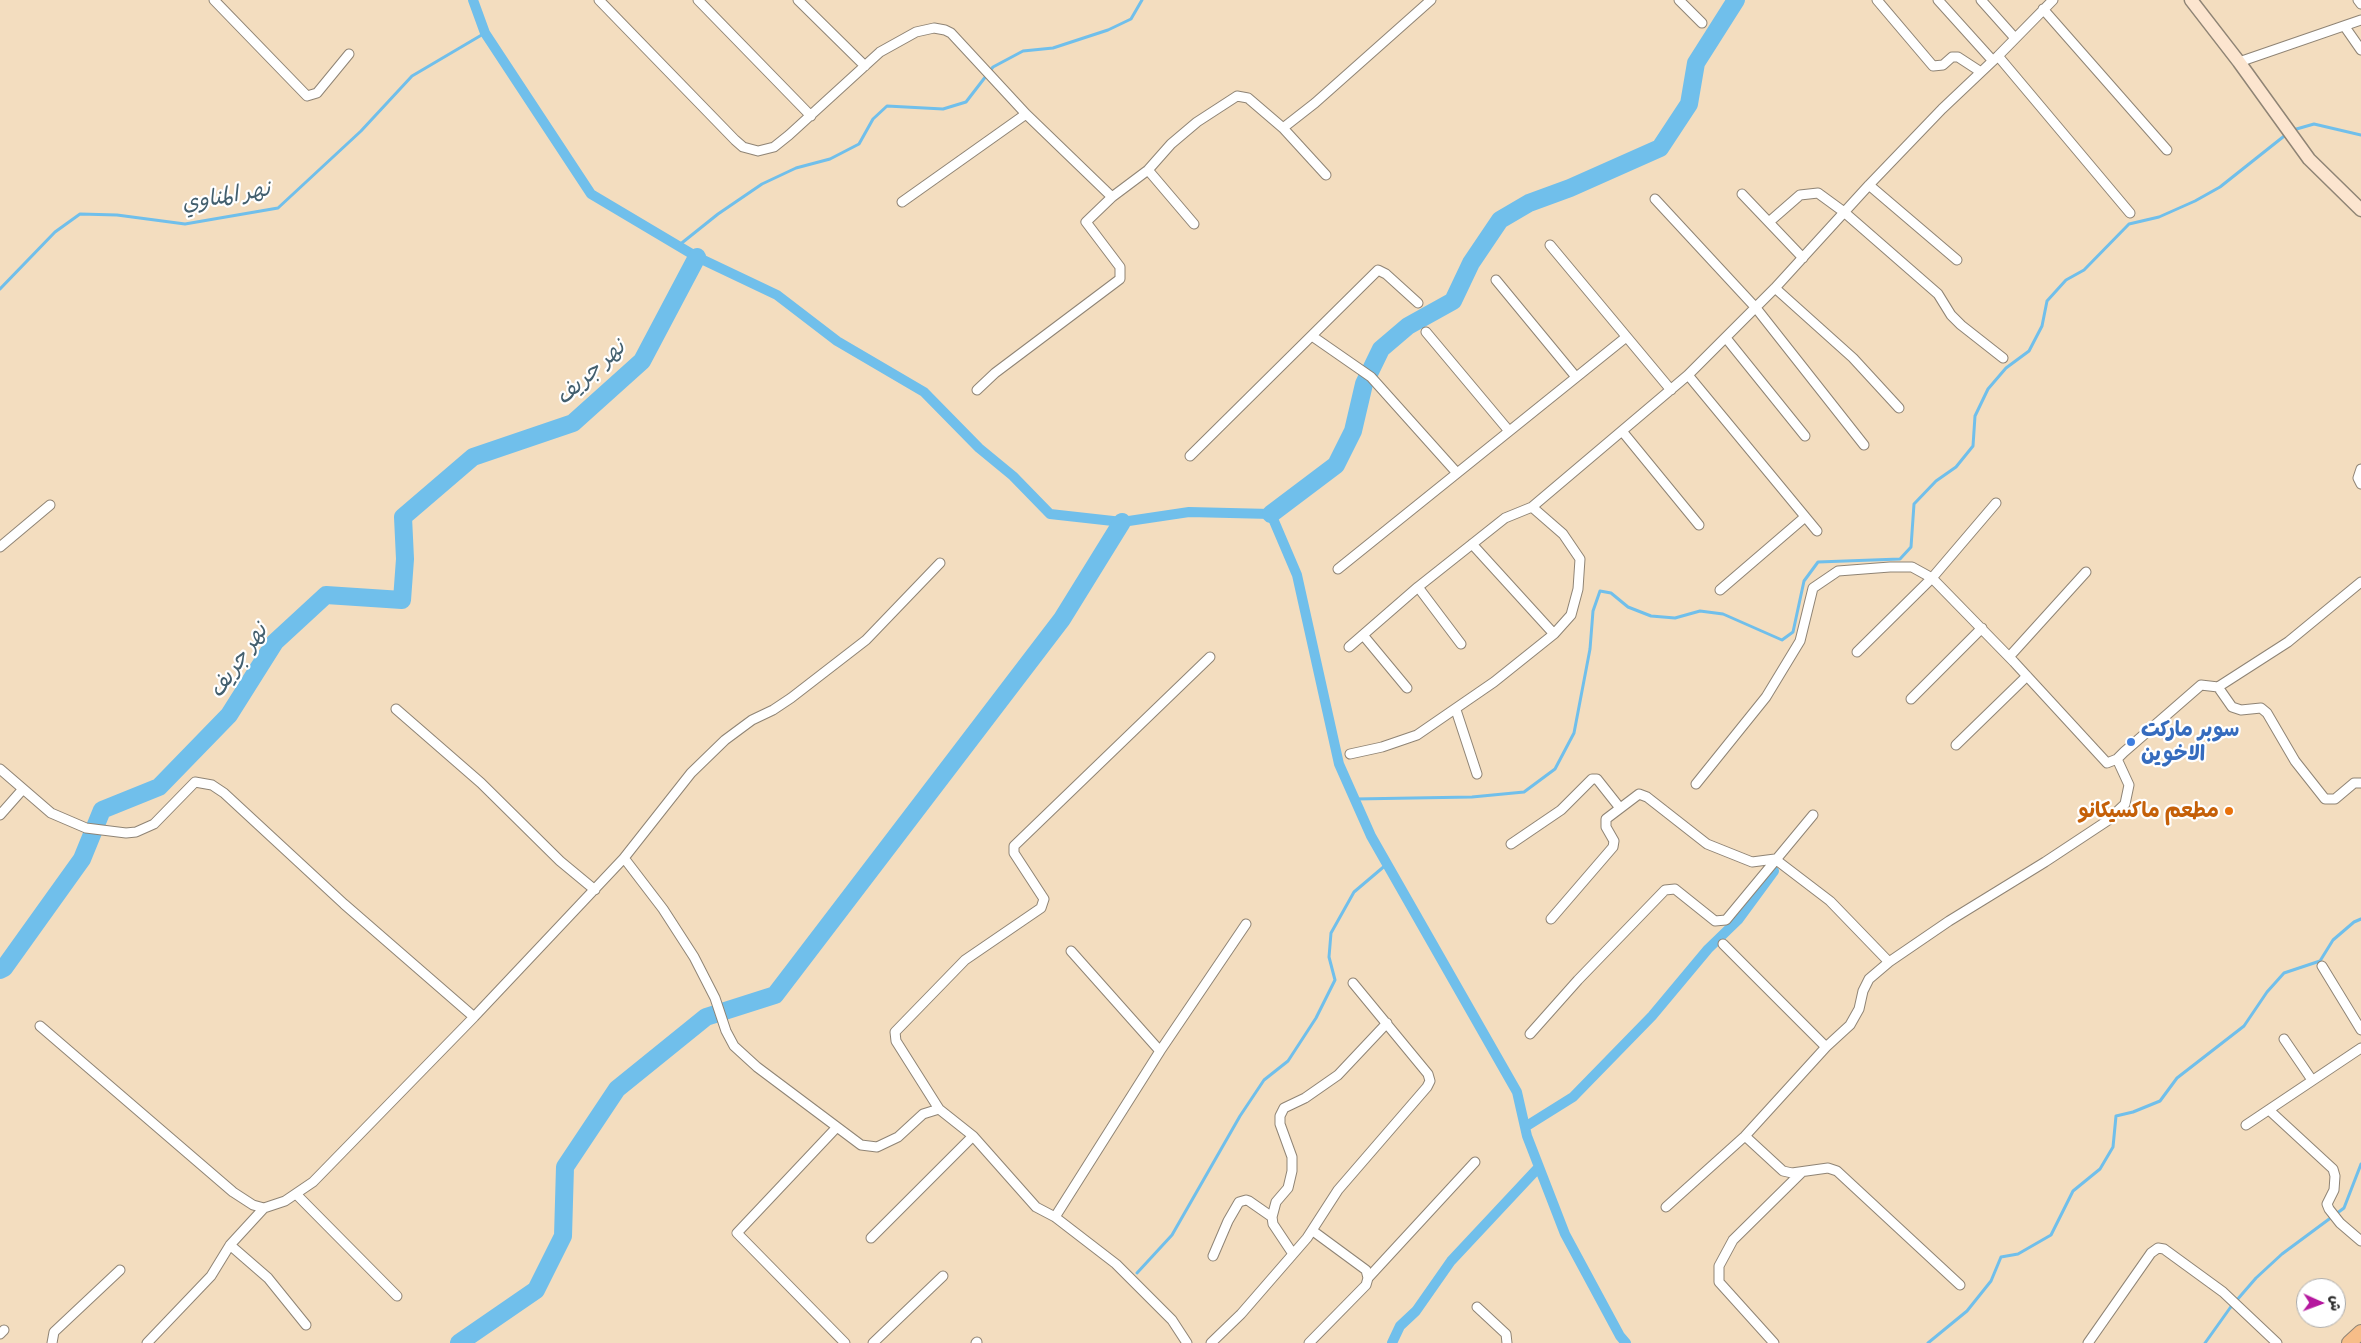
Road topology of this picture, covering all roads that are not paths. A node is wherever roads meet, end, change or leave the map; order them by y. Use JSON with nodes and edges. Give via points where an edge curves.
{"nodes":[{"id":1,"x":214,"y":0,"type":"edge"},
{"id":2,"x":599,"y":0,"type":"edge"},
{"id":3,"x":698,"y":0,"type":"edge"},
{"id":4,"x":798,"y":0,"type":"edge"},
{"id":5,"x":1431,"y":0,"type":"edge"},
{"id":6,"x":1679,"y":0,"type":"edge"},
{"id":7,"x":1877,"y":0,"type":"edge"},
{"id":8,"x":1938,"y":0,"type":"edge"},
{"id":9,"x":1981,"y":0,"type":"edge"},
{"id":10,"x":2053,"y":0,"type":"edge"},
{"id":11,"x":2191,"y":0,"type":"edge"},
{"id":12,"x":2358,"y":0,"type":"edge"},
{"id":13,"x":2361,"y":4,"type":"edge"},
{"id":14,"x":2043,"y":9,"type":"junction"},
{"id":15,"x":2361,"y":20,"type":"edge"},
{"id":16,"x":1702,"y":22,"type":"dead end"},
{"id":17,"x":2344,"y":27,"type":"junction"},
{"id":18,"x":2014,"y":38,"type":"junction"},
{"id":19,"x":2361,"y":50,"type":"edge"},
{"id":20,"x":349,"y":54,"type":"dead end"},
{"id":21,"x":1996,"y":59,"type":"junction"},
{"id":22,"x":2239,"y":62,"type":"junction"},
{"id":23,"x":865,"y":66,"type":"junction"},
{"id":24,"x":1981,"y":72,"type":"junction"},
{"id":25,"x":1026,"y":114,"type":"junction"},
{"id":26,"x":811,"y":116,"type":"junction"},
{"id":27,"x":1282,"y":128,"type":"junction"},
{"id":28,"x":2166,"y":150,"type":"dead end"},
{"id":29,"x":1148,"y":170,"type":"junction"},
{"id":30,"x":1326,"y":175,"type":"dead end"},
{"id":31,"x":1869,"y":185,"type":"junction"},
{"id":32,"x":1742,"y":194,"type":"dead end"},
{"id":33,"x":1112,"y":197,"type":"junction"},
{"id":34,"x":1655,"y":199,"type":"dead end"},
{"id":35,"x":902,"y":202,"type":"dead end"},
{"id":36,"x":2361,"y":210,"type":"edge"},
{"id":37,"x":1844,"y":212,"type":"junction"},
{"id":38,"x":2130,"y":212,"type":"dead end"},
{"id":39,"x":1769,"y":222,"type":"junction"},
{"id":40,"x":1194,"y":224,"type":"dead end"},
{"id":41,"x":1550,"y":245,"type":"dead end"},
{"id":42,"x":1803,"y":258,"type":"junction"},
{"id":43,"x":1957,"y":260,"type":"dead end"},
{"id":44,"x":1496,"y":280,"type":"dead end"},
{"id":45,"x":1775,"y":288,"type":"junction"},
{"id":46,"x":1418,"y":303,"type":"dead end"},
{"id":47,"x":1756,"y":308,"type":"junction"},
{"id":48,"x":1426,"y":332,"type":"dead end"},
{"id":49,"x":1312,"y":336,"type":"junction"},
{"id":50,"x":1625,"y":338,"type":"junction"},
{"id":51,"x":1726,"y":338,"type":"junction"},
{"id":52,"x":2003,"y":358,"type":"dead end"},
{"id":53,"x":1688,"y":375,"type":"junction"},
{"id":54,"x":1576,"y":377,"type":"junction"},
{"id":55,"x":977,"y":390,"type":"dead end"},
{"id":56,"x":1671,"y":390,"type":"junction"},
{"id":57,"x":1899,"y":408,"type":"dead end"},
{"id":58,"x":1509,"y":431,"type":"junction"},
{"id":59,"x":1622,"y":431,"type":"junction"},
{"id":60,"x":1805,"y":436,"type":"dead end"},
{"id":61,"x":1864,"y":445,"type":"dead end"},
{"id":62,"x":1190,"y":456,"type":"dead end"},
{"id":63,"x":2361,"y":469,"type":"edge"},
{"id":64,"x":1457,"y":473,"type":"junction"},
{"id":65,"x":2361,"y":484,"type":"edge"},
{"id":66,"x":1996,"y":503,"type":"dead end"},
{"id":67,"x":50,"y":505,"type":"dead end"},
{"id":68,"x":1532,"y":507,"type":"junction"},
{"id":69,"x":1805,"y":517,"type":"junction"},
{"id":70,"x":1699,"y":525,"type":"dead end"},
{"id":71,"x":1817,"y":531,"type":"dead end"},
{"id":72,"x":1472,"y":544,"type":"junction"},
{"id":73,"x":0,"y":547,"type":"edge"},
{"id":74,"x":940,"y":563,"type":"dead end"},
{"id":75,"x":1338,"y":570,"type":"dead end"},
{"id":76,"x":2086,"y":572,"type":"dead end"},
{"id":77,"x":1932,"y":578,"type":"junction"},
{"id":78,"x":2361,"y":582,"type":"edge"},
{"id":79,"x":1418,"y":587,"type":"junction"},
{"id":80,"x":1720,"y":590,"type":"dead end"},
{"id":81,"x":1982,"y":628,"type":"junction"},
{"id":82,"x":1554,"y":634,"type":"junction"},
{"id":83,"x":1363,"y":635,"type":"junction"},
{"id":84,"x":1461,"y":644,"type":"dead end"},
{"id":85,"x":1349,"y":647,"type":"dead end"},
{"id":86,"x":1857,"y":652,"type":"dead end"},
{"id":87,"x":1210,"y":657,"type":"dead end"},
{"id":88,"x":2009,"y":657,"type":"junction"},
{"id":89,"x":2027,"y":676,"type":"junction"},
{"id":90,"x":2218,"y":687,"type":"junction"},
{"id":91,"x":1407,"y":688,"type":"dead end"},
{"id":92,"x":1911,"y":700,"type":"dead end"},
{"id":93,"x":396,"y":709,"type":"dead end"},
{"id":94,"x":1456,"y":710,"type":"junction"},
{"id":95,"x":1956,"y":745,"type":"dead end"},
{"id":96,"x":1350,"y":754,"type":"dead end"},
{"id":97,"x":2117,"y":759,"type":"junction"},
{"id":98,"x":0,"y":769,"type":"edge"},
{"id":99,"x":1477,"y":774,"type":"dead end"},
{"id":100,"x":2361,"y":783,"type":"edge"},
{"id":101,"x":1696,"y":784,"type":"dead end"},
{"id":102,"x":23,"y":789,"type":"junction"},
{"id":103,"x":1620,"y":808,"type":"junction"},
{"id":104,"x":0,"y":814,"type":"edge"},
{"id":105,"x":1813,"y":815,"type":"dead end"},
{"id":106,"x":1512,"y":844,"type":"dead end"},
{"id":107,"x":624,"y":858,"type":"junction"},
{"id":108,"x":1775,"y":860,"type":"junction"},
{"id":109,"x":595,"y":890,"type":"junction"},
{"id":110,"x":1551,"y":919,"type":"dead end"},
{"id":111,"x":1246,"y":924,"type":"dead end"},
{"id":112,"x":1723,"y":944,"type":"dead end"},
{"id":113,"x":1071,"y":951,"type":"dead end"},
{"id":114,"x":1889,"y":962,"type":"junction"},
{"id":115,"x":2322,"y":966,"type":"dead end"},
{"id":116,"x":1354,"y":983,"type":"dead end"},
{"id":117,"x":474,"y":1016,"type":"junction"},
{"id":118,"x":1387,"y":1023,"type":"junction"},
{"id":119,"x":40,"y":1026,"type":"dead end"},
{"id":120,"x":2361,"y":1030,"type":"edge"},
{"id":121,"x":1530,"y":1034,"type":"dead end"},
{"id":122,"x":2284,"y":1039,"type":"dead end"},
{"id":123,"x":1826,"y":1047,"type":"junction"},
{"id":124,"x":2361,"y":1048,"type":"edge"},
{"id":125,"x":1160,"y":1051,"type":"junction"},
{"id":126,"x":2312,"y":1080,"type":"junction"},
{"id":127,"x":939,"y":1109,"type":"junction"},
{"id":128,"x":2269,"y":1110,"type":"junction"},
{"id":129,"x":2246,"y":1125,"type":"dead end"},
{"id":130,"x":837,"y":1127,"type":"junction"},
{"id":131,"x":973,"y":1136,"type":"junction"},
{"id":132,"x":1745,"y":1136,"type":"junction"},
{"id":133,"x":1475,"y":1162,"type":"dead end"},
{"id":134,"x":1802,"y":1172,"type":"junction"},
{"id":135,"x":296,"y":1194,"type":"junction"},
{"id":136,"x":1666,"y":1207,"type":"dead end"},
{"id":137,"x":264,"y":1208,"type":"junction"},
{"id":138,"x":1055,"y":1217,"type":"junction"},
{"id":139,"x":1272,"y":1217,"type":"junction"},
{"id":140,"x":1313,"y":1231,"type":"junction"},
{"id":141,"x":871,"y":1238,"type":"dead end"},
{"id":142,"x":2361,"y":1241,"type":"edge"},
{"id":143,"x":230,"y":1245,"type":"junction"},
{"id":144,"x":1293,"y":1254,"type":"junction"},
{"id":145,"x":1213,"y":1256,"type":"dead end"},
{"id":146,"x":120,"y":1270,"type":"dead end"},
{"id":147,"x":942,"y":1276,"type":"dead end"},
{"id":148,"x":1368,"y":1278,"type":"junction"},
{"id":149,"x":1960,"y":1285,"type":"dead end"},
{"id":150,"x":397,"y":1296,"type":"dead end"},
{"id":151,"x":1478,"y":1307,"type":"dead end"},
{"id":152,"x":306,"y":1325,"type":"dead end"},
{"id":153,"x":2361,"y":1332,"type":"edge"},
{"id":154,"x":52,"y":1343,"type":"edge"},
{"id":155,"x":147,"y":1343,"type":"edge"},
{"id":156,"x":845,"y":1343,"type":"edge"},
{"id":157,"x":874,"y":1343,"type":"edge"},
{"id":158,"x":1187,"y":1343,"type":"edge"},
{"id":159,"x":1210,"y":1343,"type":"edge"},
{"id":160,"x":1309,"y":1343,"type":"edge"},
{"id":161,"x":1507,"y":1343,"type":"edge"},
{"id":162,"x":1774,"y":1343,"type":"edge"},
{"id":163,"x":2088,"y":1343,"type":"edge"},
{"id":164,"x":2277,"y":1343,"type":"edge"},
{"id":165,"x":2349,"y":1343,"type":"edge"}],
"edges":[{"from":1,"to":20,"type":"street","via":[[307,96],[317,93]]},
{"from":2,"to":26,"type":"street","via":[[743,147],[758,151],[774,147]]},
{"from":3,"to":26,"type":"street"},
{"from":4,"to":23,"type":"street"},
{"from":5,"to":27,"type":"street"},
{"from":6,"to":16,"type":"street"},
{"from":7,"to":24,"type":"street","via":[[1933,66],[1943,66],[1952,57]]},
{"from":8,"to":21,"type":"street"},
{"from":9,"to":18,"type":"street"},
{"from":10,"to":14,"type":"street"},
{"from":11,"to":22,"type":"main road"},
{"from":12,"to":13,"type":"street"},
{"from":14,"to":18,"type":"street"},
{"from":14,"to":28,"type":"street"},
{"from":15,"to":17,"type":"street"},
{"from":17,"to":19,"type":"street"},
{"from":17,"to":22,"type":"street"},
{"from":18,"to":21,"type":"street"},
{"from":21,"to":24,"type":"street"},
{"from":21,"to":38,"type":"street"},
{"from":22,"to":36,"type":"main road","via":[[2309,159]]},
{"from":23,"to":25,"type":"street","via":[[880,52],[916,32],[934,28],[951,33]]},
{"from":23,"to":26,"type":"street"},
{"from":24,"to":31,"type":"street"},
{"from":25,"to":33,"type":"street"},
{"from":25,"to":35,"type":"street"},
{"from":27,"to":29,"type":"street","via":[[1248,98],[1237,96],[1191,127]]},
{"from":27,"to":30,"type":"street"},
{"from":29,"to":33,"type":"street"},
{"from":29,"to":40,"type":"street"},
{"from":31,"to":37,"type":"street"},
{"from":31,"to":43,"type":"street"},
{"from":32,"to":39,"type":"street"},
{"from":33,"to":55,"type":"street","via":[[1086,222],[1120,267],[1120,278]]},
{"from":34,"to":47,"type":"street"},
{"from":37,"to":39,"type":"street","via":[[1818,193],[1810,193],[1800,195]]},
{"from":37,"to":42,"type":"street"},
{"from":37,"to":52,"type":"street","via":[[1938,294],[1961,325]]},
{"from":39,"to":42,"type":"street"},
{"from":41,"to":50,"type":"street"},
{"from":42,"to":45,"type":"street"},
{"from":44,"to":54,"type":"street"},
{"from":45,"to":47,"type":"street"},
{"from":45,"to":57,"type":"street","via":[[1853,358]]},
{"from":46,"to":49,"type":"street","via":[[1378,270]]},
{"from":47,"to":51,"type":"street"},
{"from":47,"to":61,"type":"street"},
{"from":48,"to":58,"type":"street"},
{"from":49,"to":62,"type":"street"},
{"from":49,"to":64,"type":"street","via":[[1372,377]]},
{"from":50,"to":54,"type":"street"},
{"from":50,"to":56,"type":"street"},
{"from":51,"to":53,"type":"street"},
{"from":51,"to":60,"type":"street"},
{"from":53,"to":56,"type":"street"},
{"from":53,"to":69,"type":"street"},
{"from":54,"to":58,"type":"street"},
{"from":56,"to":59,"type":"street"},
{"from":58,"to":64,"type":"street"},
{"from":59,"to":68,"type":"street"},
{"from":59,"to":70,"type":"street"},
{"from":63,"to":65,"type":"street","via":[[2358,478]]},
{"from":64,"to":75,"type":"street"},
{"from":66,"to":77,"type":"street"},
{"from":67,"to":73,"type":"street"},
{"from":68,"to":72,"type":"street","via":[[1504,518]]},
{"from":68,"to":82,"type":"street","via":[[1563,534],[1580,559],[1578,589],[1570,615]]},
{"from":69,"to":71,"type":"street"},
{"from":69,"to":80,"type":"street"},
{"from":72,"to":79,"type":"street"},
{"from":72,"to":82,"type":"street"},
{"from":74,"to":107,"type":"street","via":[[866,640],[791,698],[725,740],[691,774]]},
{"from":76,"to":88,"type":"street"},
{"from":77,"to":81,"type":"street"},
{"from":77,"to":86,"type":"street"},
{"from":77,"to":101,"type":"street","via":[[1912,567],[1838,571],[1813,588],[1800,641],[1766,697]]},
{"from":78,"to":90,"type":"street","via":[[2288,642]]},
{"from":79,"to":83,"type":"street"},
{"from":79,"to":84,"type":"street"},
{"from":81,"to":88,"type":"street"},
{"from":81,"to":92,"type":"street"},
{"from":82,"to":94,"type":"street"},
{"from":83,"to":85,"type":"street"},
{"from":83,"to":91,"type":"street"},
{"from":87,"to":127,"type":"street","via":[[1014,846],[1014,853],[1044,899],[1041,908],[965,960],[895,1032],[896,1041]]},
{"from":88,"to":89,"type":"street"},
{"from":89,"to":95,"type":"street"},
{"from":89,"to":97,"type":"street","via":[[2107,763]]},
{"from":90,"to":97,"type":"street","via":[[2201,685]]},
{"from":90,"to":100,"type":"street","via":[[2232,707],[2241,710],[2261,708],[2268,713],[2295,761],[2325,799],[2335,799],[2354,783]]},
{"from":93,"to":109,"type":"street"},
{"from":94,"to":96,"type":"street","via":[[1417,735]]},
{"from":94,"to":99,"type":"street"},
{"from":97,"to":114,"type":"street","via":[[2129,785],[2125,804],[2107,821]]},
{"from":98,"to":102,"type":"street"},
{"from":102,"to":104,"type":"street"},
{"from":102,"to":117,"type":"street","via":[[51,814],[86,828],[136,832],[154,824],[195,782],[212,785]]},
{"from":103,"to":106,"type":"street","via":[[1597,779],[1592,778],[1560,810]]},
{"from":103,"to":108,"type":"street","via":[[1634,796],[1643,795],[1707,844],[1752,862]]},
{"from":103,"to":110,"type":"street","via":[[1605,823],[1614,840],[1613,848]]},
{"from":105,"to":108,"type":"street"},
{"from":107,"to":109,"type":"street"},
{"from":107,"to":130,"type":"street","via":[[694,957],[734,1046]]},
{"from":108,"to":114,"type":"street","via":[[1830,901]]},
{"from":108,"to":121,"type":"street","via":[[1729,916],[1720,922],[1675,889],[1665,890]]},
{"from":109,"to":117,"type":"street"},
{"from":111,"to":125,"type":"street"},
{"from":112,"to":123,"type":"street"},
{"from":113,"to":125,"type":"street"},
{"from":114,"to":123,"type":"street","via":[[1869,979],[1860,1009],[1850,1025]]},
{"from":115,"to":120,"type":"street"},
{"from":116,"to":118,"type":"street"},
{"from":117,"to":135,"type":"street","via":[[313,1182]]},
{"from":118,"to":139,"type":"street","via":[[1338,1075],[1284,1108],[1280,1124],[1292,1156],[1292,1171],[1288,1188],[1276,1202]]},
{"from":118,"to":140,"type":"street","via":[[1428,1074],[1430,1081],[1338,1190]]},
{"from":119,"to":137,"type":"street","via":[[233,1192]]},
{"from":122,"to":126,"type":"street"},
{"from":123,"to":132,"type":"street"},
{"from":124,"to":126,"type":"street"},
{"from":125,"to":138,"type":"street"},
{"from":126,"to":128,"type":"street"},
{"from":127,"to":130,"type":"street","via":[[923,1114],[898,1137],[877,1147],[861,1145]]},
{"from":127,"to":131,"type":"street"},
{"from":128,"to":129,"type":"street"},
{"from":128,"to":142,"type":"street","via":[[2332,1169],[2334,1190],[2329,1209]]},
{"from":130,"to":156,"type":"street","via":[[737,1233]]},
{"from":131,"to":138,"type":"street","via":[[1036,1207]]},
{"from":131,"to":141,"type":"street"},
{"from":132,"to":134,"type":"street","via":[[1784,1170]]},
{"from":132,"to":136,"type":"street"},
{"from":133,"to":148,"type":"street"},
{"from":134,"to":149,"type":"street","via":[[1820,1168],[1837,1171]]},
{"from":134,"to":162,"type":"street","via":[[1733,1240],[1719,1266],[1720,1282]]},
{"from":135,"to":137,"type":"street"},
{"from":135,"to":150,"type":"street"},
{"from":137,"to":143,"type":"street"},
{"from":138,"to":158,"type":"street","via":[[1116,1264],[1172,1320]]},
{"from":139,"to":144,"type":"street","via":[[1273,1224]]},
{"from":139,"to":145,"type":"street","via":[[1246,1200],[1239,1202]]},
{"from":140,"to":144,"type":"street"},
{"from":140,"to":148,"type":"street","via":[[1366,1270]]},
{"from":143,"to":152,"type":"street","via":[[268,1278]]},
{"from":143,"to":155,"type":"street","via":[[211,1276]]},
{"from":144,"to":159,"type":"street","via":[[1241,1314]]},
{"from":146,"to":154,"type":"street","via":[[54,1332]]},
{"from":147,"to":157,"type":"street"},
{"from":148,"to":160,"type":"street","via":[[1366,1285]]},
{"from":151,"to":161,"type":"street","via":[[1506,1334]]},
{"from":153,"to":165,"type":"main road"},
{"from":163,"to":164,"type":"street","via":[[2155,1249],[2164,1250],[2223,1292]]}]}
